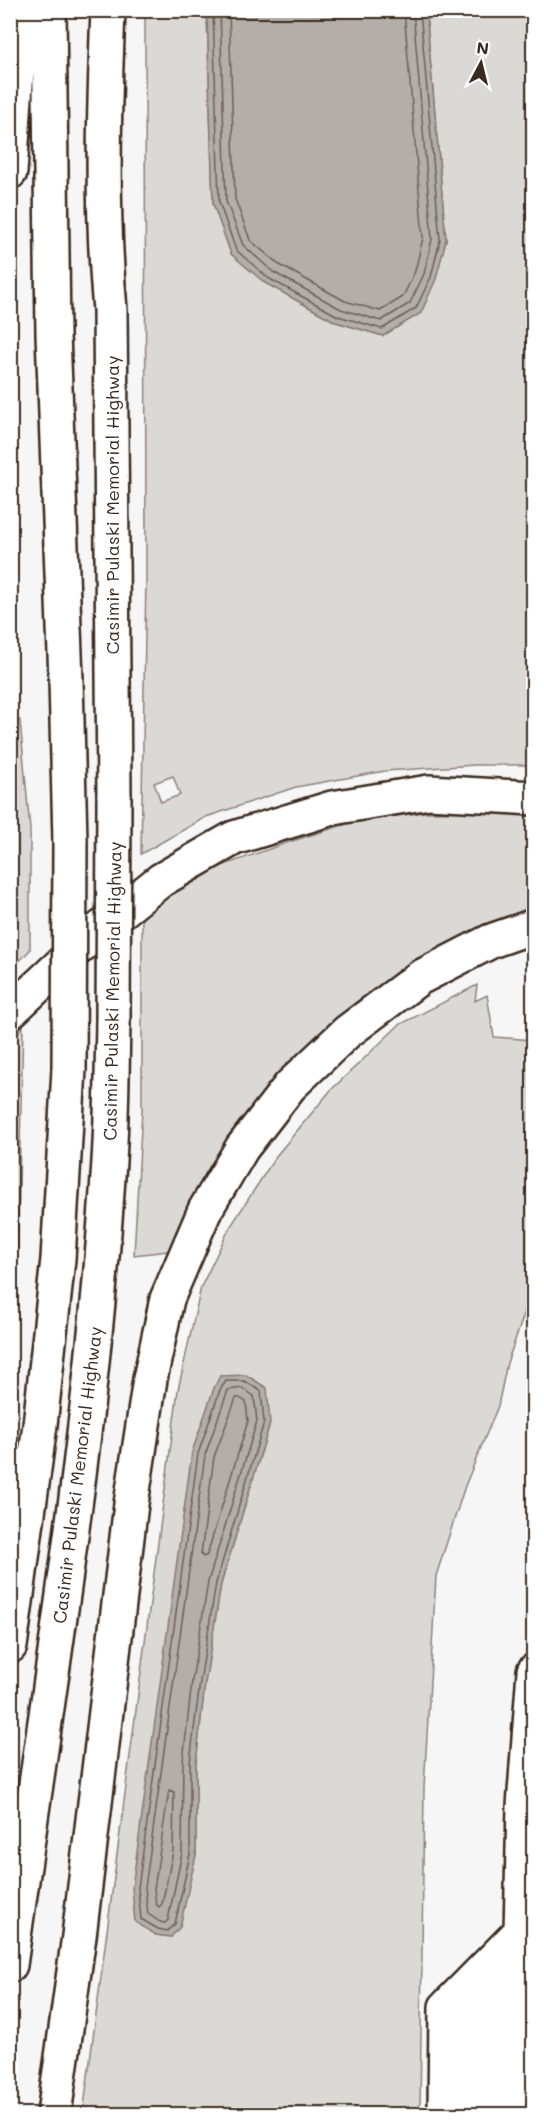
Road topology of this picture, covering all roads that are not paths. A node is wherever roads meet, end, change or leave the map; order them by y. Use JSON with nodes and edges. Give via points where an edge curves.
{"nodes":[{"id":1,"x":21,"y":10,"type":"edge"},
{"id":2,"x":49,"y":10,"type":"edge"},
{"id":3,"x":86,"y":10,"type":"edge"},
{"id":4,"x":108,"y":10,"type":"edge"},
{"id":5,"x":105,"y":78,"type":"junction"},
{"id":6,"x":10,"y":172,"type":"edge"},
{"id":7,"x":534,"y":798,"type":"edge"},
{"id":8,"x":534,"y":927,"type":"edge"},
{"id":9,"x":10,"y":1012,"type":"edge"},
{"id":10,"x":10,"y":1646,"type":"edge"},
{"id":11,"x":534,"y":1671,"type":"edge"},
{"id":12,"x":529,"y":1945,"type":"edge"},
{"id":13,"x":10,"y":1965,"type":"edge"},
{"id":14,"x":54,"y":2115,"type":"edge"},
{"id":15,"x":445,"y":2115,"type":"edge"},
{"id":16,"x":476,"y":2115,"type":"edge"},
{"id":17,"x":503,"y":2115,"type":"edge"},
{"id":18,"x":531,"y":2115,"type":"edge"}],
"edges":[{"from":1,"to":6,"type":"highway"},
{"from":2,"to":10,"type":"highway","bridge":true,"via":[[54,334],[70,841],[69,1069],[58,1259]]},
{"from":3,"to":5,"type":"highway"},
{"from":4,"to":5,"type":"highway","name":"Casimir Pulaski Memorial Highway"},
{"from":5,"to":13,"type":"highway","name":"Casimir Pulaski Memorial Highway","bridge":true,"via":[[114,796],[109,1160],[77,1494]]},
{"from":7,"to":9,"type":"highway","via":[[429,792],[332,808],[234,838],[161,880],[91,936]]},
{"from":8,"to":14,"type":"highway","via":[[491,941],[419,978],[347,1032],[290,1086],[242,1148],[205,1210],[167,1299],[131,1504]]},
{"from":11,"to":12,"type":"highway","via":[[524,1806]]},
{"from":12,"to":15,"type":"highway","via":[[446,2007]]},
{"from":12,"to":16,"type":"highway","via":[[477,2008]]},
{"from":12,"to":17,"type":"highway","via":[[504,2009]]},
{"from":12,"to":18,"type":"highway"}]}
